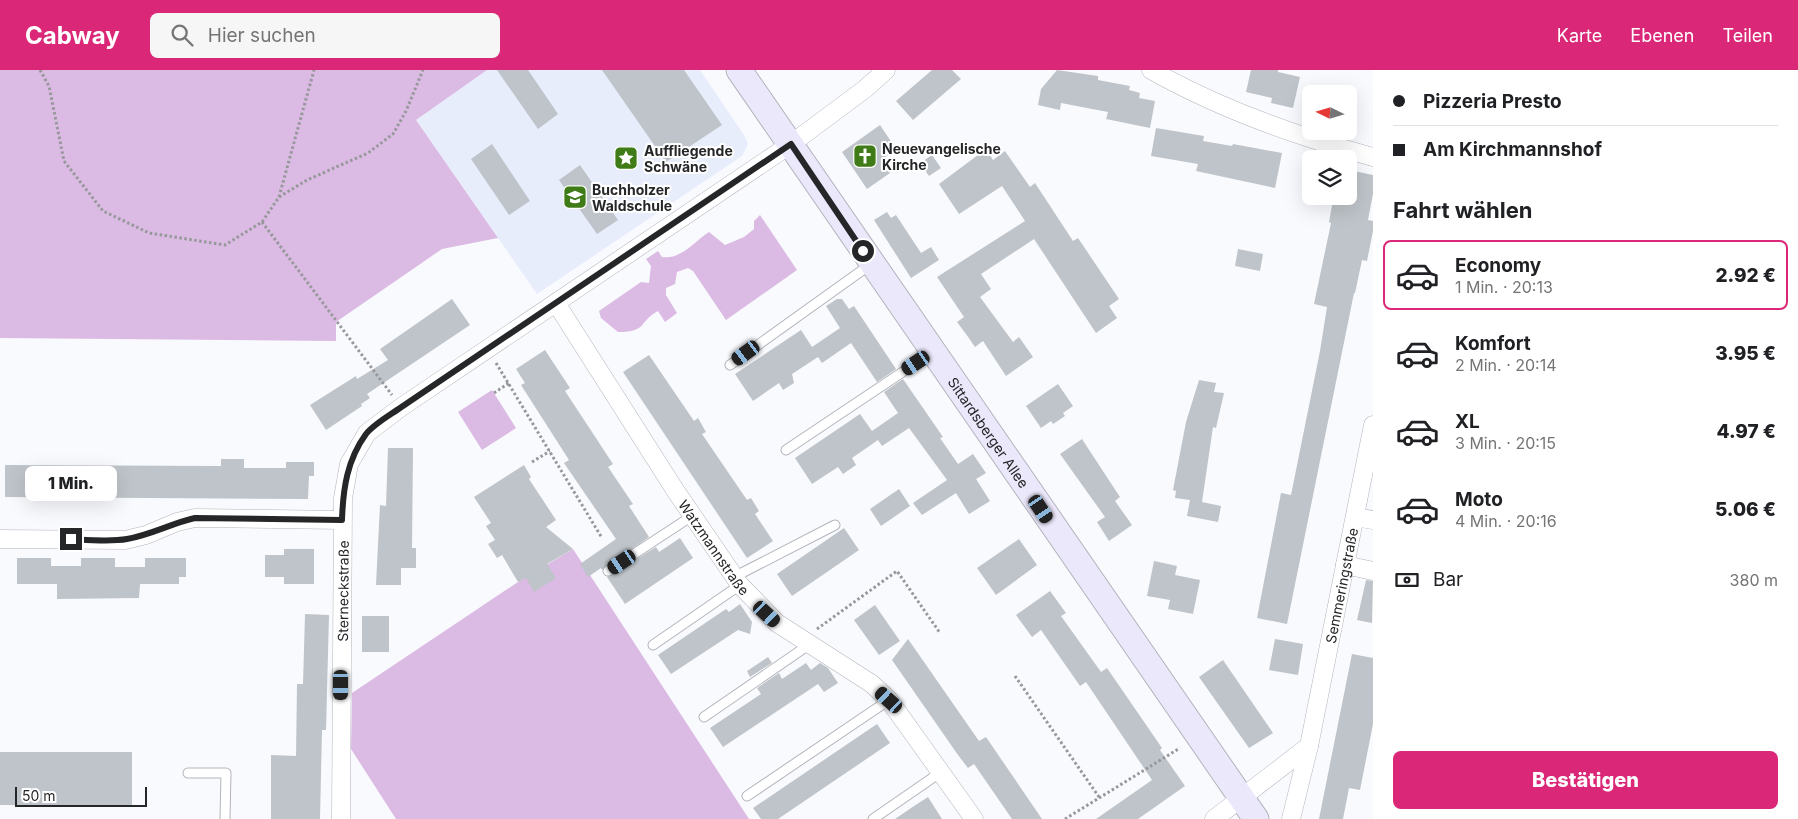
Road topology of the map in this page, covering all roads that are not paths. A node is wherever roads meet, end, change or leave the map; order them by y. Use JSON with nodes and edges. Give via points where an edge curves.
{"nodes":[{"id":1,"x":739,"y":70,"type":"edge"},
{"id":2,"x":886,"y":70,"type":"edge"},
{"id":3,"x":1151,"y":70,"type":"edge"},
{"id":4,"x":791,"y":144,"type":"junction"},
{"id":5,"x":1373,"y":156,"type":"edge"},
{"id":6,"x":871,"y":264,"type":"junction"},
{"id":7,"x":556,"y":303,"type":"junction"},
{"id":8,"x":933,"y":352,"type":"junction"},
{"id":9,"x":730,"y":365,"type":"dead end"},
{"id":10,"x":1373,"y":425,"type":"edge"},
{"id":11,"x":786,"y":450,"type":"dead end"},
{"id":12,"x":692,"y":516,"type":"junction"},
{"id":13,"x":1356,"y":517,"type":"junction"},
{"id":14,"x":342,"y":520,"type":"junction"},
{"id":15,"x":1373,"y":520,"type":"edge"},
{"id":16,"x":835,"y":525,"type":"dead end"},
{"id":17,"x":0,"y":538,"type":"edge"},
{"id":18,"x":1345,"y":565,"type":"junction"},
{"id":19,"x":608,"y":571,"type":"dead end"},
{"id":20,"x":1373,"y":571,"type":"edge"},
{"id":21,"x":737,"y":581,"type":"junction"},
{"id":22,"x":807,"y":642,"type":"junction"},
{"id":23,"x":653,"y":645,"type":"dead end"},
{"id":24,"x":889,"y":700,"type":"junction"},
{"id":25,"x":704,"y":717,"type":"dead end"},
{"id":26,"x":1309,"y":746,"type":"junction"},
{"id":27,"x":941,"y":772,"type":"junction"},
{"id":28,"x":188,"y":773,"type":"dead end"},
{"id":29,"x":747,"y":796,"type":"dead end"},
{"id":30,"x":1249,"y":809,"type":"edge"},
{"id":31,"x":225,"y":819,"type":"edge"},
{"id":32,"x":341,"y":819,"type":"edge"},
{"id":33,"x":872,"y":819,"type":"edge"},
{"id":34,"x":974,"y":819,"type":"edge"},
{"id":35,"x":1214,"y":819,"type":"edge"},
{"id":36,"x":1291,"y":819,"type":"edge"}],
"edges":[{"from":1,"to":4,"type":"main road","name":"Sittardsberger Allee"},
{"from":2,"to":4,"type":"street","name":"Sterneckstraße"},
{"from":3,"to":5,"type":"street","via":[[1227,106],[1347,150]]},
{"from":4,"to":6,"type":"main road","name":"Sittardsberger Allee"},
{"from":4,"to":7,"type":"street","name":"Sterneckstraße"},
{"from":6,"to":8,"type":"main road","name":"Sittardsberger Allee"},
{"from":6,"to":9,"type":"lane"},
{"from":7,"to":12,"type":"street","name":"Watzmannstraße"},
{"from":7,"to":14,"type":"street","name":"Sterneckstraße","via":[[367,433],[348,464]]},
{"from":8,"to":11,"type":"lane"},
{"from":8,"to":30,"type":"main road","name":"Sittardsberger Allee"},
{"from":10,"to":13,"type":"street","name":"Semmeringstraße"},
{"from":12,"to":19,"type":"lane"},
{"from":12,"to":21,"type":"street","name":"Watzmannstraße"},
{"from":13,"to":15,"type":"street"},
{"from":13,"to":18,"type":"street","name":"Semmeringstraße"},
{"from":14,"to":17,"type":"street","via":[[195,518],[125,540]]},
{"from":14,"to":32,"type":"street","name":"Sterneckstraße"},
{"from":16,"to":21,"type":"lane"},
{"from":18,"to":20,"type":"street"},
{"from":18,"to":26,"type":"street","name":"Semmeringstraße"},
{"from":21,"to":22,"type":"street","name":"Watzmannstraße","via":[[777,623]]},
{"from":21,"to":23,"type":"lane"},
{"from":22,"to":24,"type":"street","name":"Watzmannstraße","via":[[872,684]]},
{"from":22,"to":25,"type":"lane"},
{"from":24,"to":27,"type":"street","name":"Watzmannstraße"},
{"from":24,"to":29,"type":"lane"},
{"from":26,"to":30,"type":"street"},
{"from":26,"to":36,"type":"street","name":"Semmeringstraße"},
{"from":27,"to":33,"type":"lane"},
{"from":27,"to":34,"type":"street","name":"Watzmannstraße"},
{"from":28,"to":31,"type":"lane","via":[[226,773]]},
{"from":30,"to":35,"type":"street"}]}
